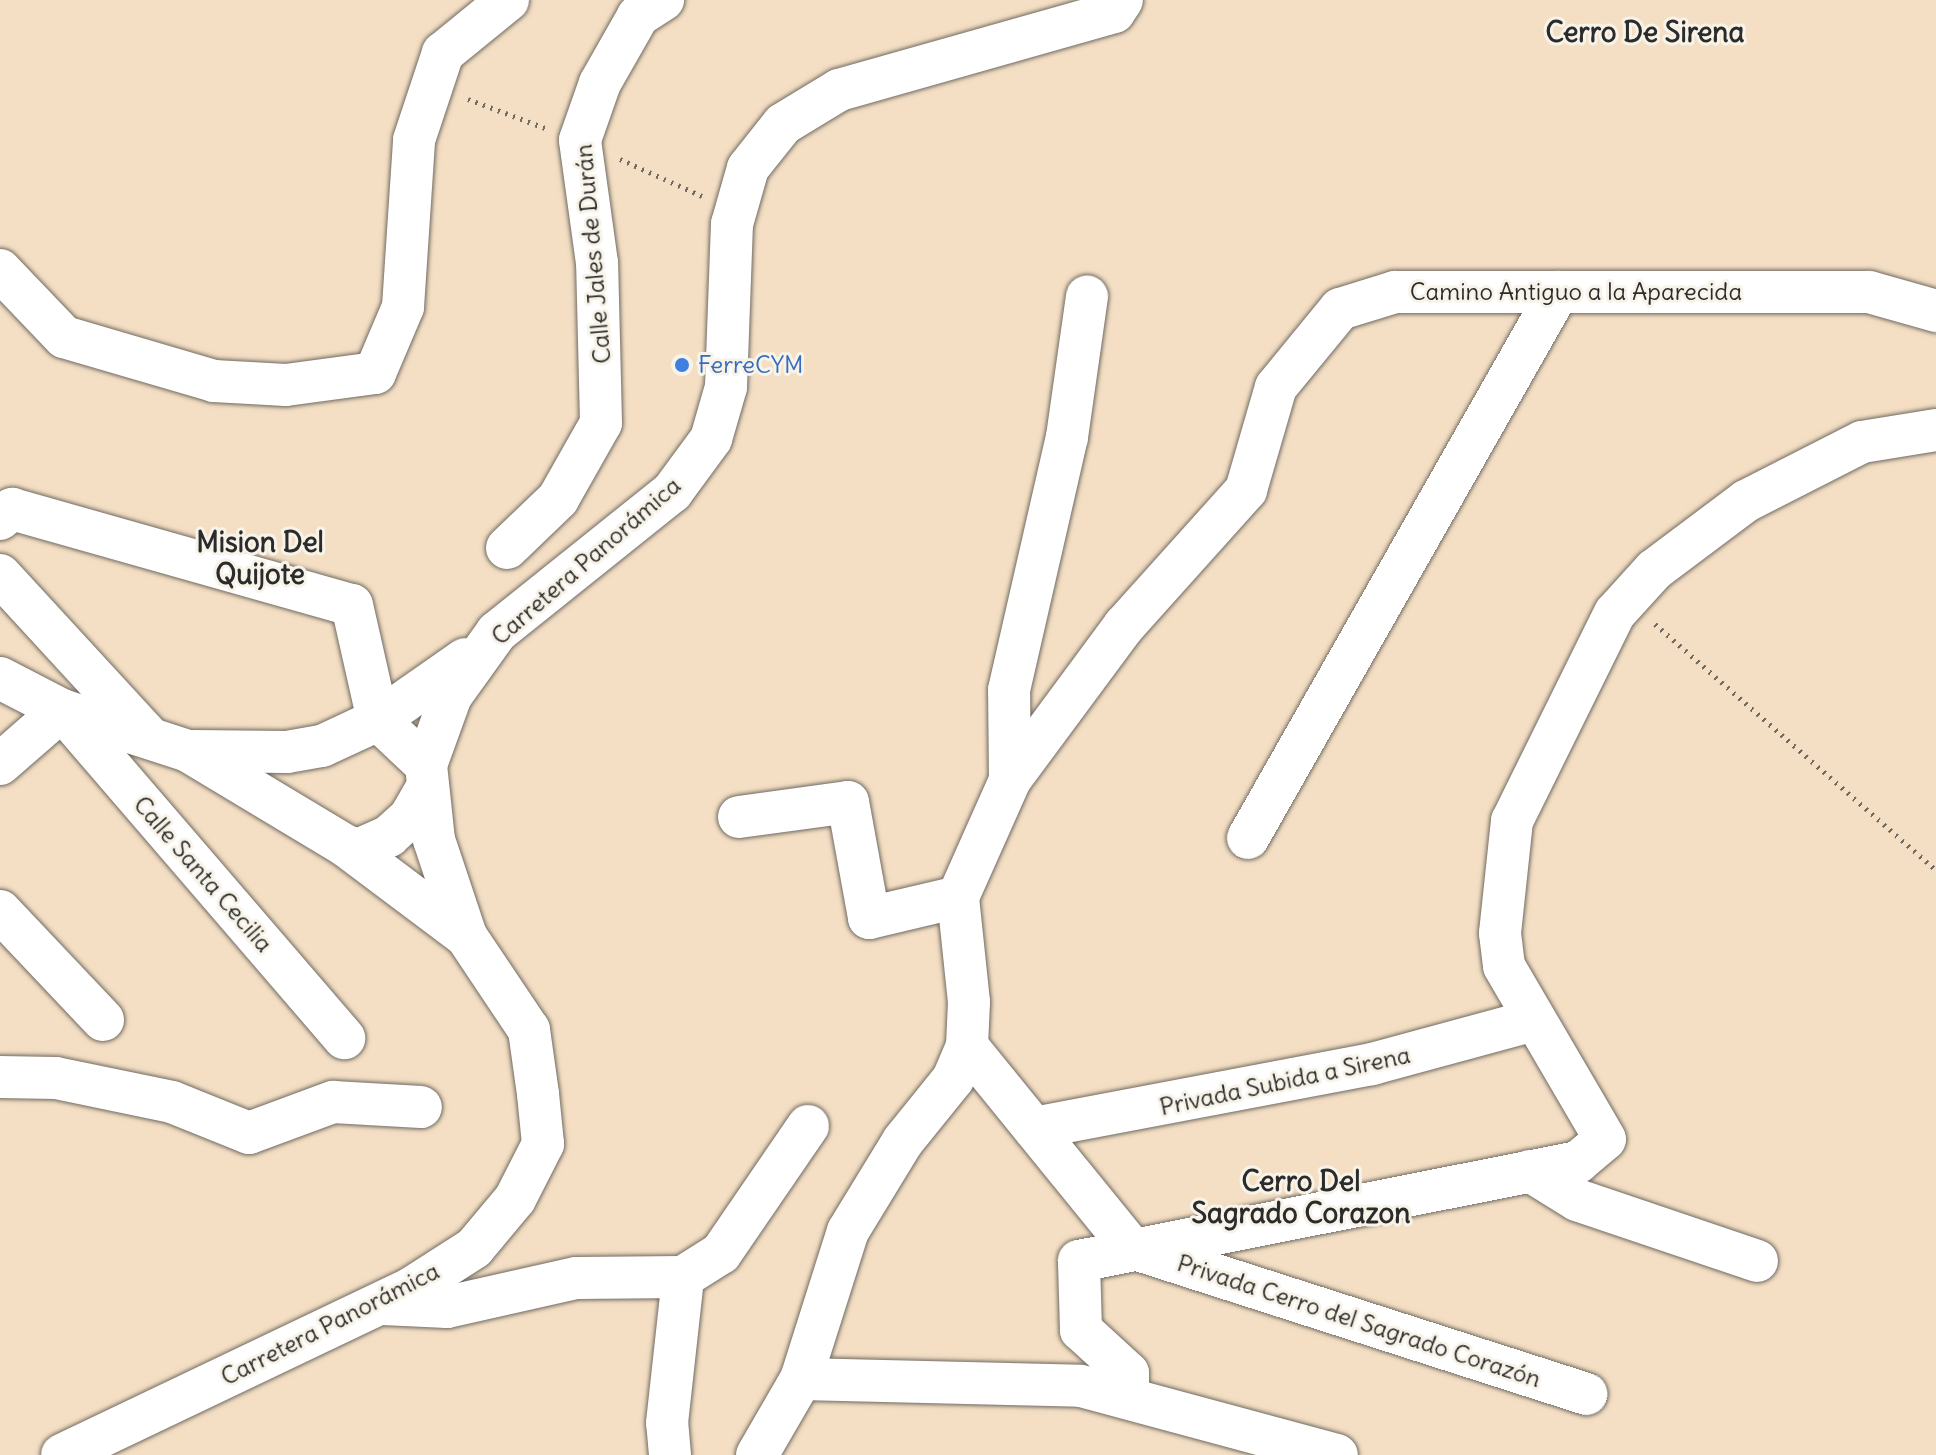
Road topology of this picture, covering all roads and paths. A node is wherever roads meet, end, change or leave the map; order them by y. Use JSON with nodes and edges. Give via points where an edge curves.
{"nodes":[{"id":1,"x":508,"y":0,"type":"edge"},
{"id":2,"x":663,"y":0,"type":"edge"},
{"id":3,"x":1122,"y":0,"type":"edge"},
{"id":4,"x":0,"y":270,"type":"edge"},
{"id":5,"x":1558,"y":292,"type":"junction"},
{"id":6,"x":1087,"y":296,"type":"dead end"},
{"id":7,"x":1936,"y":311,"type":"edge"},
{"id":8,"x":1936,"y":430,"type":"edge"},
{"id":9,"x":0,"y":519,"type":"edge"},
{"id":10,"x":507,"y":548,"type":"dead end"},
{"id":11,"x":0,"y":575,"type":"edge"},
{"id":12,"x":1628,"y":600,"type":"junction"},
{"id":13,"x":497,"y":632,"type":"junction"},
{"id":14,"x":0,"y":678,"type":"edge"},
{"id":15,"x":62,"y":710,"type":"junction"},
{"id":16,"x":378,"y":720,"type":"junction"},
{"id":17,"x":147,"y":735,"type":"junction"},
{"id":18,"x":322,"y":746,"type":"junction"},
{"id":19,"x":188,"y":751,"type":"junction"},
{"id":20,"x":0,"y":764,"type":"edge"},
{"id":21,"x":427,"y":776,"type":"junction"},
{"id":22,"x":1010,"y":780,"type":"junction"},
{"id":23,"x":739,"y":817,"type":"dead end"},
{"id":24,"x":308,"y":822,"type":"junction"},
{"id":25,"x":1248,"y":838,"type":"dead end"},
{"id":26,"x":346,"y":846,"type":"junction"},
{"id":27,"x":1936,"y":870,"type":"edge"},
{"id":28,"x":958,"y":897,"type":"junction"},
{"id":29,"x":0,"y":911,"type":"edge"},
{"id":30,"x":466,"y":936,"type":"junction"},
{"id":31,"x":103,"y":1020,"type":"dead end"},
{"id":32,"x":1534,"y":1020,"type":"junction"},
{"id":33,"x":344,"y":1038,"type":"dead end"},
{"id":34,"x":967,"y":1046,"type":"junction"},
{"id":35,"x":0,"y":1077,"type":"edge"},
{"id":36,"x":421,"y":1107,"type":"dead end"},
{"id":37,"x":808,"y":1126,"type":"dead end"},
{"id":38,"x":1034,"y":1128,"type":"junction"},
{"id":39,"x":1530,"y":1171,"type":"junction"},
{"id":40,"x":1131,"y":1248,"type":"junction"},
{"id":41,"x":1757,"y":1261,"type":"dead end"},
{"id":42,"x":683,"y":1277,"type":"junction"},
{"id":43,"x":379,"y":1304,"type":"junction"},
{"id":44,"x":801,"y":1379,"type":"junction"},
{"id":45,"x":1586,"y":1394,"type":"dead end"},
{"id":46,"x":1128,"y":1395,"type":"junction"},
{"id":47,"x":62,"y":1455,"type":"edge"},
{"id":48,"x":670,"y":1455,"type":"edge"},
{"id":49,"x":757,"y":1455,"type":"edge"},
{"id":50,"x":1337,"y":1455,"type":"edge"}],
"edges":[{"from":1,"to":4,"type":"street","via":[[443,53],[414,140],[403,307],[375,373],[286,385],[214,381],[64,337]]},
{"from":2,"to":10,"type":"street","name":"Calle Jales de Durán","via":[[638,16],[600,83],[580,140],[597,263],[601,423],[558,499]]},
{"from":3,"to":13,"type":"street","name":"Carretera Panorámica","via":[[1114,12],[839,90],[783,124],[748,168],[732,224],[726,387],[711,439],[672,492]]},
{"from":5,"to":7,"type":"street","name":"Camino Antiguo a la Aparecida","via":[[1869,292]]},
{"from":5,"to":22,"type":"street","name":"Camino Antiguo a la Aparecida","via":[[1395,292],[1340,309],[1276,387],[1246,490],[1124,626]]},
{"from":5,"to":25,"type":"street"},
{"from":6,"to":22,"type":"street","via":[[1067,437],[1009,690]]},
{"from":8,"to":12,"type":"street","via":[[1862,442],[1746,501],[1654,570]]},
{"from":9,"to":16,"type":"street","via":[[12,509],[352,605]]},
{"from":11,"to":17,"type":"street"},
{"from":12,"to":27,"type":"path"},
{"from":12,"to":32,"type":"street","via":[[1615,613],[1512,821],[1500,933],[1504,966]]},
{"from":13,"to":16,"type":"street","via":[[428,689]]},
{"from":13,"to":21,"type":"street","name":"Carretera Panorámica","via":[[451,696]]},
{"from":14,"to":15,"type":"street"},
{"from":15,"to":17,"type":"street"},
{"from":15,"to":20,"type":"street"},
{"from":15,"to":33,"type":"street","name":"Calle Santa Cecilia"},
{"from":16,"to":18,"type":"street"},
{"from":16,"to":21,"type":"street"},
{"from":17,"to":19,"type":"street"},
{"from":18,"to":19,"type":"street","via":[[287,752]]},
{"from":18,"to":24,"type":"street","via":[[304,778]]},
{"from":19,"to":24,"type":"street"},
{"from":21,"to":26,"type":"street","via":[[410,817],[389,836],[358,850]]},
{"from":21,"to":30,"type":"street","name":"Carretera Panorámica","via":[[434,840]]},
{"from":22,"to":28,"type":"street","name":"Camino Antiguo a la Aparecida"},
{"from":23,"to":28,"type":"street","via":[[848,802],[869,918]]},
{"from":24,"to":26,"type":"street"},
{"from":26,"to":30,"type":"street"},
{"from":28,"to":34,"type":"street","name":"Camino Antiguo a la Aparecida","via":[[969,1002]]},
{"from":29,"to":31,"type":"street"},
{"from":30,"to":43,"type":"street","name":"Carretera Panorámica","via":[[529,1030],[543,1144],[515,1199],[474,1248]]},
{"from":32,"to":38,"type":"street","name":"Privada Subida a Sirena","via":[[1372,1064]]},
{"from":32,"to":39,"type":"street","via":[[1605,1139],[1578,1162]]},
{"from":34,"to":38,"type":"street"},
{"from":34,"to":44,"type":"street","name":"Camino Antiguo a la Aparecida","via":[[953,1079],[903,1141],[848,1231]]},
{"from":35,"to":36,"type":"street","via":[[56,1078],[172,1102],[249,1133],[333,1102]]},
{"from":37,"to":42,"type":"street","via":[[721,1253]]},
{"from":38,"to":40,"type":"street"},
{"from":39,"to":40,"type":"street"},
{"from":39,"to":41,"type":"street","via":[[1577,1200]]},
{"from":40,"to":45,"type":"street","name":"Privada Cerro del Sagrado Corazón"},
{"from":40,"to":46,"type":"street","via":[[1079,1261],[1078,1290],[1081,1330],[1128,1373]]},
{"from":42,"to":43,"type":"street","via":[[576,1278],[447,1307]]},
{"from":42,"to":48,"type":"street","via":[[667,1423]]},
{"from":43,"to":47,"type":"street","name":"Carretera Panorámica"},
{"from":44,"to":46,"type":"street","via":[[1081,1386]]},
{"from":44,"to":49,"type":"street","name":"Camino Antiguo a la Aparecida"},
{"from":46,"to":50,"type":"street"}]}
